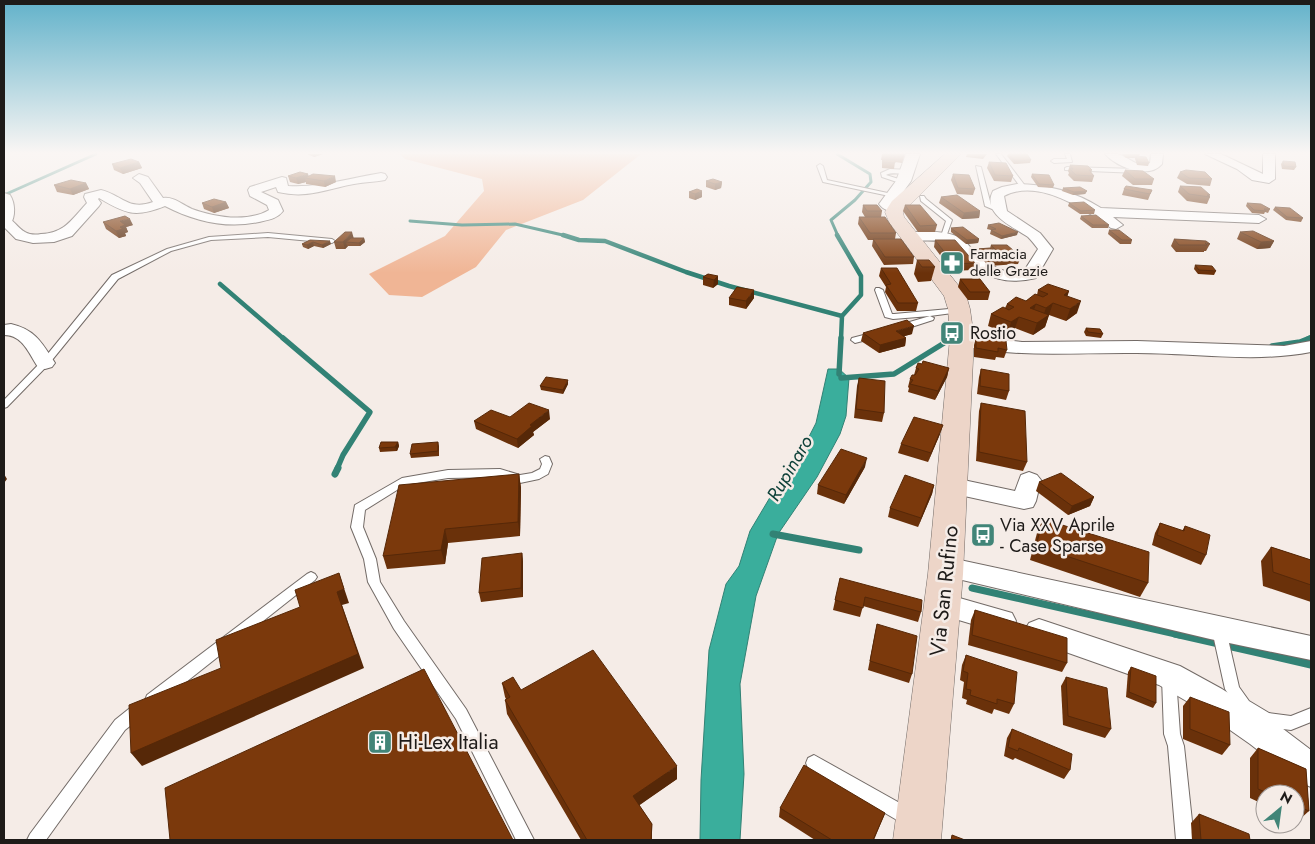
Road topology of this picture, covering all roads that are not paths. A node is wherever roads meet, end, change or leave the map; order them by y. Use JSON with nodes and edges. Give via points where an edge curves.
{"nodes":[{"id":1,"x":153,"y":193,"type":"edge"},
{"id":2,"x":255,"y":193,"type":"edge"},
{"id":3,"x":899,"y":193,"type":"edge"},
{"id":4,"x":985,"y":193,"type":"edge"},
{"id":5,"x":999,"y":193,"type":"edge"},
{"id":6,"x":1061,"y":193,"type":"edge"},
{"id":7,"x":4,"y":198,"type":"edge"},
{"id":8,"x":922,"y":198,"type":"dead end"},
{"id":9,"x":160,"y":203,"type":"junction"},
{"id":10,"x":1000,"y":211,"type":"junction"},
{"id":11,"x":1097,"y":212,"type":"junction"},
{"id":12,"x":1259,"y":219,"type":"dead end"},
{"id":13,"x":4,"y":221,"type":"edge"},
{"id":14,"x":1116,"y":225,"type":"dead end"},
{"id":15,"x":910,"y":236,"type":"junction"},
{"id":16,"x":943,"y":239,"type":"junction"},
{"id":17,"x":332,"y":241,"type":"edge"},
{"id":18,"x":879,"y":290,"type":"dead end"},
{"id":19,"x":956,"y":320,"type":"junction"},
{"id":20,"x":4,"y":330,"type":"edge"},
{"id":21,"x":855,"y":340,"type":"dead end"},
{"id":22,"x":1311,"y":347,"type":"edge"},
{"id":23,"x":1284,"y":352,"type":"junction"},
{"id":24,"x":1311,"y":353,"type":"edge"},
{"id":25,"x":45,"y":363,"type":"junction"},
{"id":26,"x":4,"y":405,"type":"edge"},
{"id":27,"x":545,"y":459,"type":"dead end"},
{"id":28,"x":1029,"y":480,"type":"dead end"},
{"id":29,"x":954,"y":486,"type":"junction"},
{"id":30,"x":946,"y":567,"type":"junction"},
{"id":31,"x":311,"y":577,"type":"dead end"},
{"id":32,"x":942,"y":604,"type":"junction"},
{"id":33,"x":1218,"y":629,"type":"junction"},
{"id":34,"x":1311,"y":648,"type":"edge"},
{"id":35,"x":1169,"y":675,"type":"junction"},
{"id":36,"x":1311,"y":715,"type":"edge"},
{"id":37,"x":814,"y":763,"type":"dead end"},
{"id":38,"x":1311,"y":770,"type":"edge"},
{"id":39,"x":918,"y":832,"type":"edge"},
{"id":40,"x":36,"y":840,"type":"edge"},
{"id":41,"x":525,"y":840,"type":"edge"},
{"id":42,"x":1185,"y":840,"type":"edge"}],
"edges":[{"from":1,"to":9,"type":"street"},
{"from":2,"to":9,"type":"street","via":[[272,203],[276,211],[272,216],[239,222],[210,220],[166,201]]},
{"from":3,"to":15,"type":"main road","via":[[895,218]]},
{"from":4,"to":10,"type":"lane","via":[[988,206]]},
{"from":5,"to":10,"type":"street"},
{"from":6,"to":11,"type":"street"},
{"from":7,"to":13,"type":"street"},
{"from":8,"to":16,"type":"lane","via":[[949,220]]},
{"from":9,"to":13,"type":"street","via":[[138,210],[127,209],[111,198],[96,195],[90,197],[94,203],[67,233],[54,238],[21,236]]},
{"from":10,"to":16,"type":"street","via":[[1035,236],[1046,250],[1030,275],[1010,278],[992,272],[958,243]]},
{"from":11,"to":12,"type":"street"},
{"from":11,"to":14,"type":"street"},
{"from":15,"to":16,"type":"street"},
{"from":15,"to":19,"type":"main road","via":[[955,294]]},
{"from":17,"to":25,"type":"lane","via":[[268,235],[211,238],[169,250],[115,278]]},
{"from":18,"to":19,"type":"lane","via":[[888,315]]},
{"from":19,"to":21,"type":"lane"},
{"from":19,"to":23,"type":"street","via":[[1022,348],[1137,346]]},
{"from":19,"to":29,"type":"main road","name":"Via San Rufino"},
{"from":20,"to":25,"type":"street","via":[[12,328],[27,335]]},
{"from":22,"to":23,"type":"street"},
{"from":23,"to":24,"type":"street"},
{"from":25,"to":26,"type":"lane"},
{"from":27,"to":41,"type":"lane","via":[[544,471],[520,480],[500,473],[448,474],[402,482],[359,508],[358,526],[374,582],[399,625],[460,714]]},
{"from":28,"to":29,"type":"street","via":[[1024,502]]},
{"from":29,"to":30,"type":"main road","name":"Via San Rufino"},
{"from":30,"to":32,"type":"main road","name":"Via San Rufino"},
{"from":30,"to":33,"type":"street"},
{"from":31,"to":40,"type":"lane","via":[[120,725]]},
{"from":32,"to":35,"type":"street","via":[[1036,630]]},
{"from":32,"to":39,"type":"main road","name":"Via San Rufino"},
{"from":33,"to":34,"type":"street"},
{"from":33,"to":36,"type":"lane","via":[[1232,690],[1244,706],[1266,720],[1291,723]]},
{"from":35,"to":38,"type":"street","via":[[1262,733]]},
{"from":35,"to":42,"type":"lane","via":[[1172,734],[1176,746]]},
{"from":37,"to":39,"type":"lane"}]}
